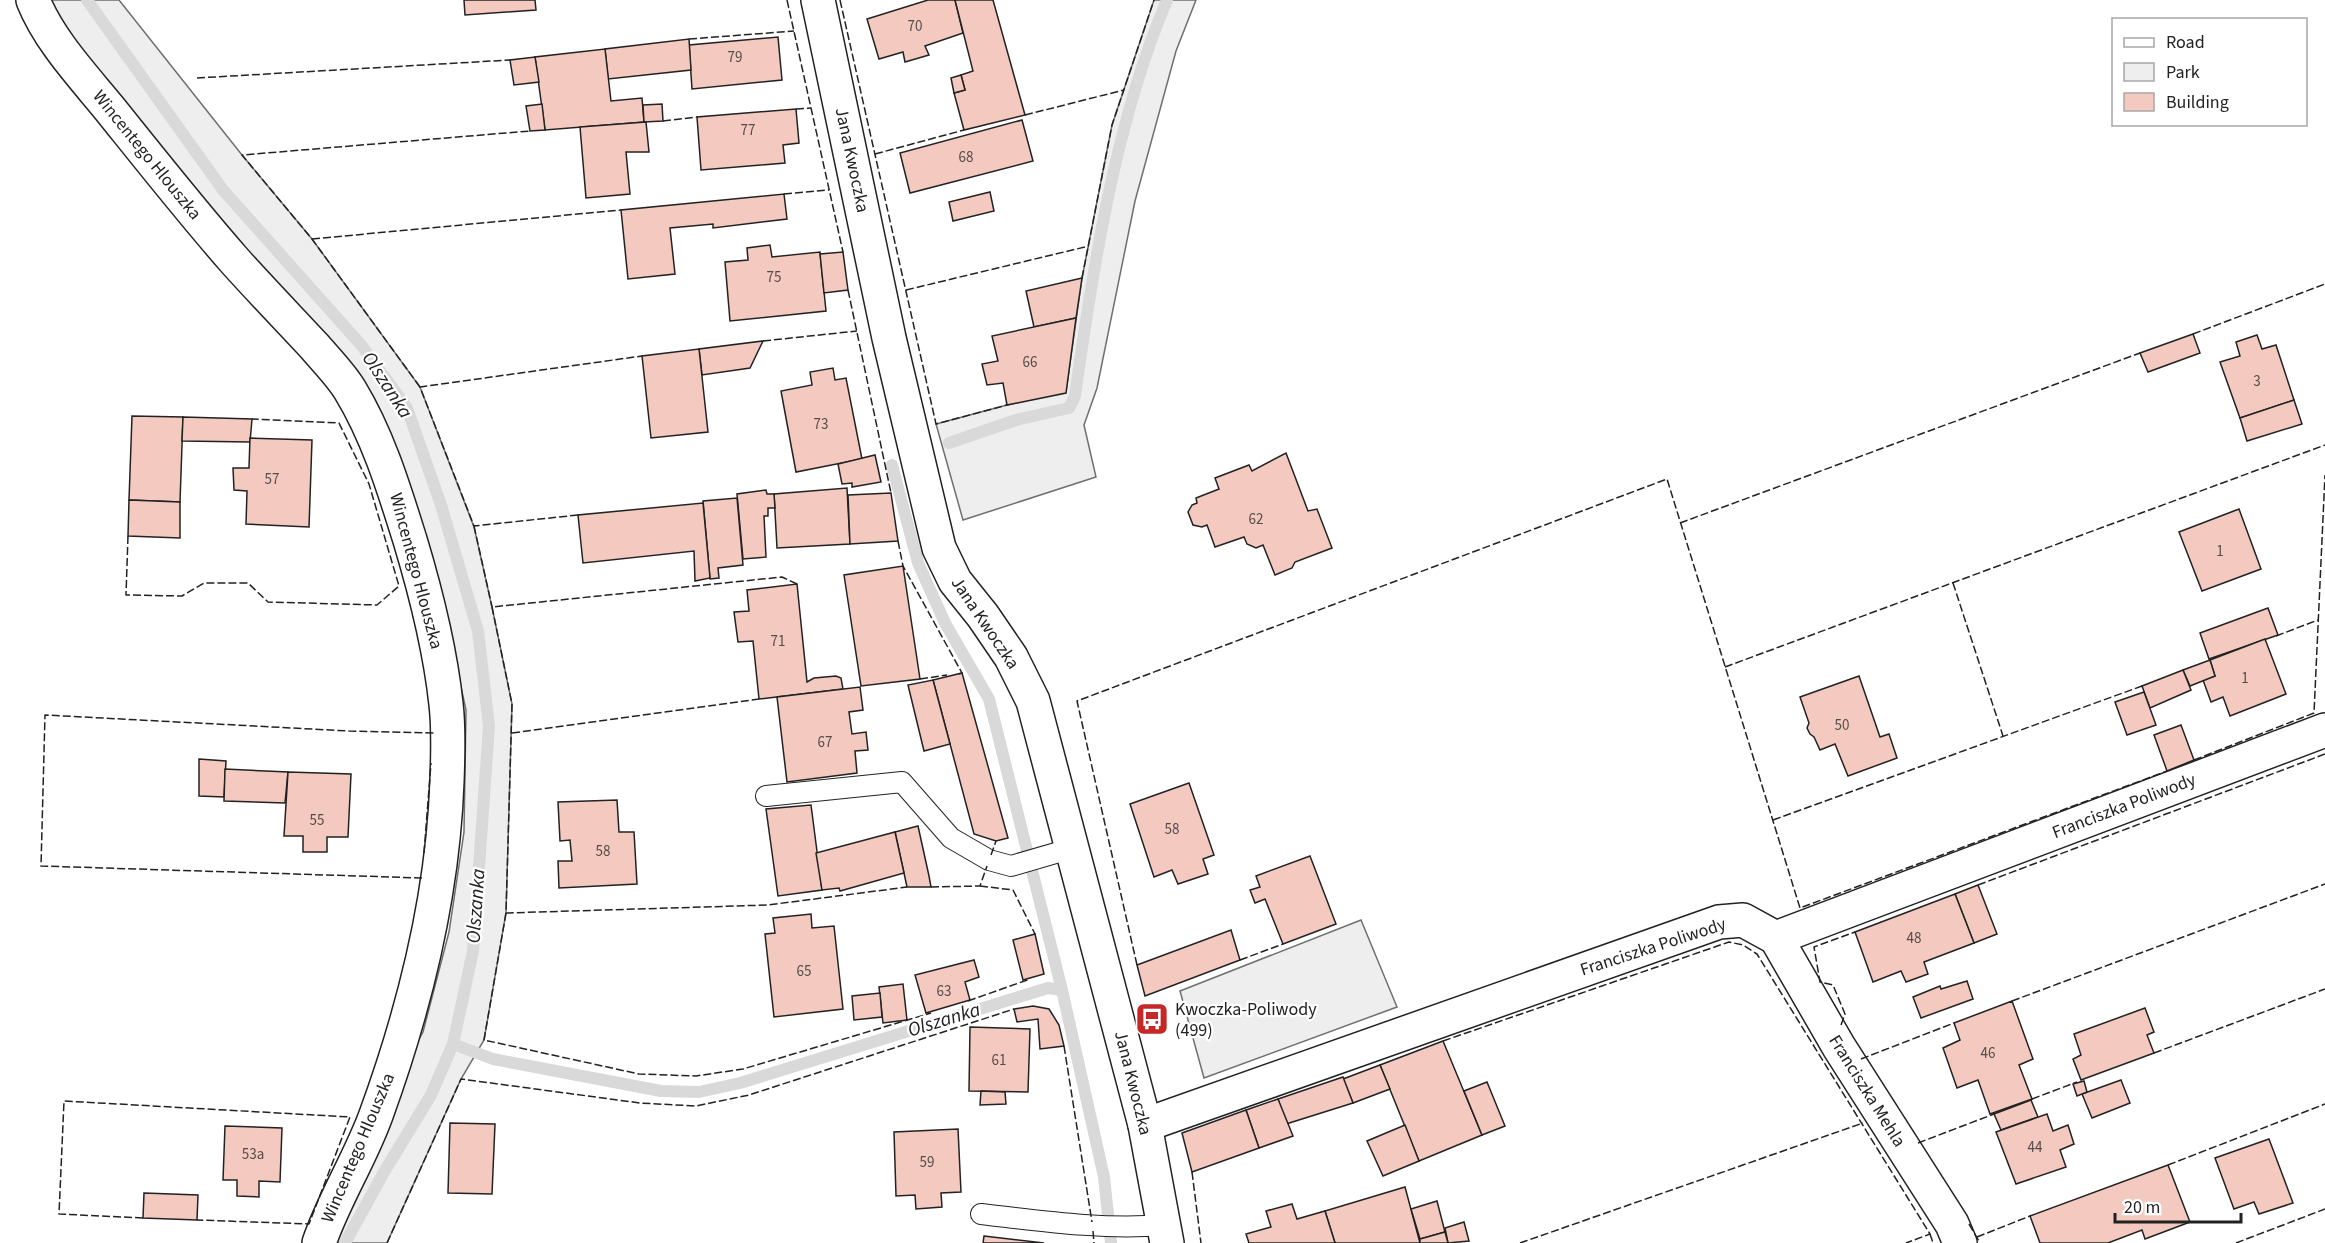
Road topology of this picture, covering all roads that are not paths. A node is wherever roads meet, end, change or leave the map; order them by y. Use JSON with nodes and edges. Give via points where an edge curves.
{"nodes":[{"id":1,"x":33,"y":0,"type":"edge"},
{"id":2,"x":818,"y":0,"type":"edge"},
{"id":3,"x":2325,"y":730,"type":"edge"},
{"id":4,"x":766,"y":796,"type":"dead end"},
{"id":5,"x":1060,"y":851,"type":"junction"},
{"id":6,"x":1776,"y":938,"type":"junction"},
{"id":7,"x":1145,"y":1125,"type":"junction"},
{"id":8,"x":981,"y":1214,"type":"dead end"},
{"id":9,"x":1156,"y":1232,"type":"edge"},
{"id":10,"x":320,"y":1243,"type":"edge"},
{"id":11,"x":1959,"y":1243,"type":"edge"}],
"edges":[{"from":1,"to":10,"type":"street","name":"Wincentego Hlouszka","via":[[40,18],[147,156],[348,387],[367,421],[393,488],[438,649],[448,739],[446,797],[440,867],[424,951],[406,1028],[374,1119]]},
{"from":2,"to":5,"type":"street","name":"Jana Kwoczka","via":[[889,338],[939,548],[955,581],[1011,657],[1033,701]]},
{"from":3,"to":6,"type":"street","name":"Franciszka Poliwody"},
{"from":4,"to":5,"type":"lane","via":[[902,782],[951,838],[989,860],[1011,866]]},
{"from":5,"to":7,"type":"street","name":"Jana Kwoczka"},
{"from":6,"to":7,"type":"street","name":"Franciszka Poliwody","via":[[1743,920],[1719,921]]},
{"from":6,"to":11,"type":"street","name":"Franciszka Mehla","via":[[1839,1047],[1952,1224]]},
{"from":7,"to":9,"type":"street","name":"Jana Kwoczka"},
{"from":8,"to":9,"type":"lane"}]}
